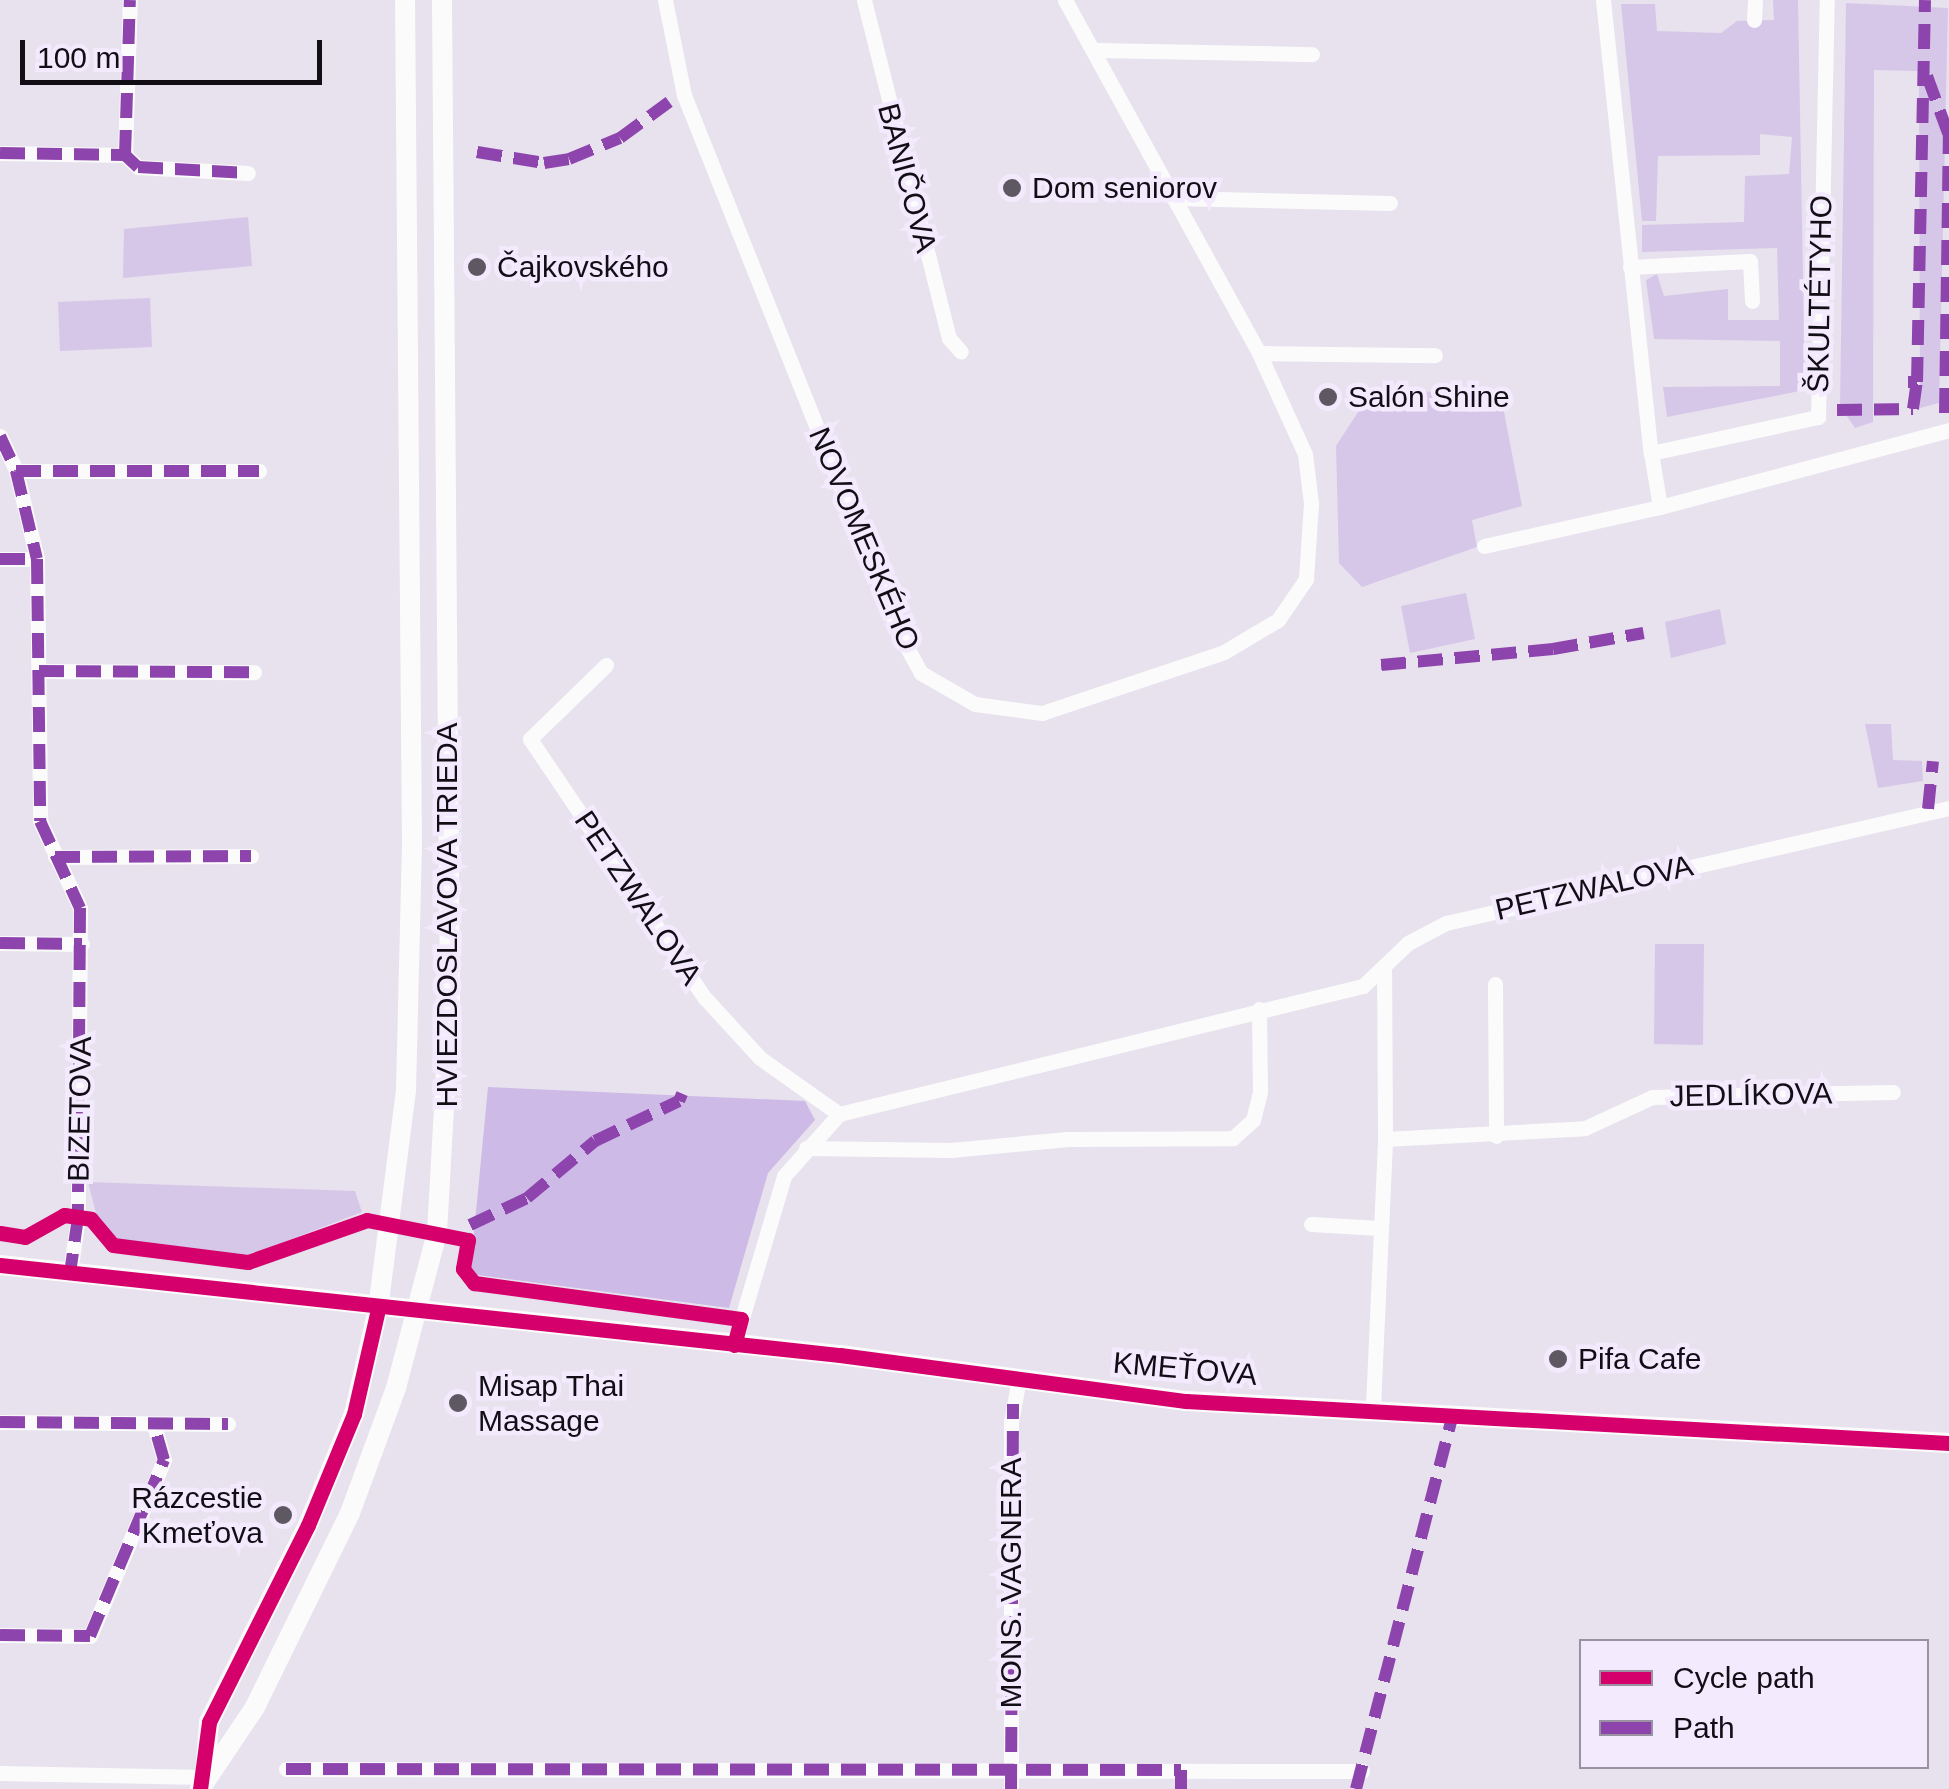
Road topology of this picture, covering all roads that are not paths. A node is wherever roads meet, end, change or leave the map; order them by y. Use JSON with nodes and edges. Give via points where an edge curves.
{"nodes":[{"id":1,"x":130,"y":0,"type":"edge"},
{"id":2,"x":405,"y":0,"type":"edge"},
{"id":3,"x":442,"y":0,"type":"edge"},
{"id":4,"x":665,"y":0,"type":"edge"},
{"id":5,"x":864,"y":0,"type":"edge"},
{"id":6,"x":1065,"y":0,"type":"edge"},
{"id":7,"x":1603,"y":0,"type":"edge"},
{"id":8,"x":1754,"y":0,"type":"edge"},
{"id":9,"x":1827,"y":0,"type":"edge"},
{"id":10,"x":1754,"y":20,"type":"dead end"},
{"id":11,"x":1096,"y":50,"type":"junction"},
{"id":12,"x":1312,"y":54,"type":"dead end"},
{"id":13,"x":0,"y":153,"type":"edge"},
{"id":14,"x":125,"y":155,"type":"junction"},
{"id":15,"x":248,"y":173,"type":"dead end"},
{"id":16,"x":1173,"y":198,"type":"junction"},
{"id":17,"x":1390,"y":203,"type":"dead end"},
{"id":18,"x":1630,"y":267,"type":"junction"},
{"id":19,"x":1752,"y":301,"type":"dead end"},
{"id":20,"x":961,"y":352,"type":"dead end"},
{"id":21,"x":1259,"y":353,"type":"junction"},
{"id":22,"x":1436,"y":354,"type":"dead end"},
{"id":23,"x":1949,"y":430,"type":"edge"},
{"id":24,"x":0,"y":436,"type":"edge"},
{"id":25,"x":1650,"y":453,"type":"junction"},
{"id":26,"x":16,"y":470,"type":"junction"},
{"id":27,"x":259,"y":472,"type":"dead end"},
{"id":28,"x":1660,"y":508,"type":"junction"},
{"id":29,"x":1484,"y":546,"type":"dead end"},
{"id":30,"x":0,"y":559,"type":"edge"},
{"id":31,"x":36,"y":560,"type":"junction"},
{"id":32,"x":606,"y":664,"type":"dead end"},
{"id":33,"x":40,"y":671,"type":"junction"},
{"id":34,"x":254,"y":672,"type":"dead end"},
{"id":35,"x":1949,"y":808,"type":"edge"},
{"id":36,"x":251,"y":856,"type":"dead end"},
{"id":37,"x":55,"y":857,"type":"junction"},
{"id":38,"x":0,"y":944,"type":"edge"},
{"id":39,"x":82,"y":944,"type":"junction"},
{"id":40,"x":1384,"y":972,"type":"junction"},
{"id":41,"x":1495,"y":984,"type":"dead end"},
{"id":42,"x":1259,"y":1009,"type":"junction"},
{"id":43,"x":1893,"y":1092,"type":"dead end"},
{"id":44,"x":839,"y":1114,"type":"junction"},
{"id":45,"x":1496,"y":1136,"type":"junction"},
{"id":46,"x":1385,"y":1139,"type":"junction"},
{"id":47,"x":806,"y":1148,"type":"junction"},
{"id":48,"x":1311,"y":1224,"type":"dead end"},
{"id":49,"x":1380,"y":1228,"type":"junction"},
{"id":50,"x":0,"y":1265,"type":"edge"},
{"id":51,"x":70,"y":1273,"type":"junction"},
{"id":52,"x":378,"y":1309,"type":"junction"},
{"id":53,"x":420,"y":1311,"type":"junction"},
{"id":54,"x":734,"y":1345,"type":"junction"},
{"id":55,"x":1020,"y":1379,"type":"junction"},
{"id":56,"x":1373,"y":1406,"type":"junction"},
{"id":57,"x":0,"y":1422,"type":"edge"},
{"id":58,"x":228,"y":1424,"type":"dead end"},
{"id":59,"x":154,"y":1426,"type":"junction"},
{"id":60,"x":1949,"y":1443,"type":"edge"},
{"id":61,"x":0,"y":1635,"type":"edge"},
{"id":62,"x":1012,"y":1768,"type":"junction"},
{"id":63,"x":286,"y":1770,"type":"dead end"},
{"id":64,"x":1182,"y":1770,"type":"junction"},
{"id":65,"x":1362,"y":1771,"type":"dead end"},
{"id":66,"x":0,"y":1774,"type":"edge"},
{"id":67,"x":203,"y":1783,"type":"edge"},
{"id":68,"x":1011,"y":1789,"type":"edge"},
{"id":69,"x":1182,"y":1789,"type":"edge"}],
"edges":[{"from":1,"to":14,"type":"street"},
{"from":2,"to":52,"type":"street","name":"HVIEZDOSLAVOVA TRIEDA","via":[[412,971],[406,1090]]},
{"from":3,"to":53,"type":"street","name":"HVIEZDOSLAVOVA TRIEDA","via":[[450,998],[437,1234]]},
{"from":4,"to":21,"type":"street","name":"NOVOMESKÉHO","via":[[684,95],[898,633],[921,673],[974,704],[1042,712],[1224,652],[1278,620],[1306,579],[1311,503],[1305,454]]},
{"from":5,"to":20,"type":"street","name":"BANIČOVA","via":[[949,338]]},
{"from":6,"to":11,"type":"street","name":"NOVOMESKÉHO"},
{"from":7,"to":18,"type":"street"},
{"from":8,"to":10,"type":"street"},
{"from":9,"to":25,"type":"street","name":"ŠKULTÉTYHO","via":[[1818,418]]},
{"from":11,"to":12,"type":"street"},
{"from":11,"to":16,"type":"street","name":"NOVOMESKÉHO"},
{"from":13,"to":14,"type":"street"},
{"from":14,"to":15,"type":"street","via":[[138,167]]},
{"from":16,"to":17,"type":"street"},
{"from":16,"to":21,"type":"street","name":"NOVOMESKÉHO"},
{"from":18,"to":19,"type":"street","via":[[1750,261]]},
{"from":18,"to":25,"type":"street"},
{"from":21,"to":22,"type":"street"},
{"from":23,"to":28,"type":"street"},
{"from":24,"to":26,"type":"street","name":"BIZETOVA"},
{"from":25,"to":28,"type":"street"},
{"from":26,"to":27,"type":"street"},
{"from":26,"to":31,"type":"street","name":"BIZETOVA"},
{"from":28,"to":29,"type":"street"},
{"from":30,"to":31,"type":"street"},
{"from":31,"to":33,"type":"street","name":"BIZETOVA"},
{"from":32,"to":44,"type":"street","name":"PETZWALOVA","via":[[530,740],[705,998],[760,1058]]},
{"from":33,"to":34,"type":"street"},
{"from":33,"to":37,"type":"street","name":"BIZETOVA","via":[[40,821]]},
{"from":35,"to":40,"type":"street","name":"PETZWALOVA","via":[[1446,923],[1408,943]]},
{"from":36,"to":37,"type":"street"},
{"from":37,"to":39,"type":"street","name":"BIZETOVA","via":[[80,908]]},
{"from":38,"to":39,"type":"street"},
{"from":39,"to":51,"type":"street","name":"BIZETOVA","via":[[78,1217]]},
{"from":40,"to":42,"type":"street","name":"PETZWALOVA","via":[[1362,986]]},
{"from":40,"to":46,"type":"street"},
{"from":41,"to":45,"type":"street"},
{"from":42,"to":44,"type":"street","name":"PETZWALOVA"},
{"from":42,"to":47,"type":"street","via":[[1260,1091],[1253,1120],[1233,1138],[1067,1139],[951,1150]]},
{"from":43,"to":45,"type":"street","name":"JEDLÍKOVA","via":[[1652,1098],[1585,1128]]},
{"from":44,"to":47,"type":"street"},
{"from":45,"to":46,"type":"street","name":"JEDLÍKOVA"},
{"from":46,"to":49,"type":"street"},
{"from":47,"to":54,"type":"street","via":[[784,1176]]},
{"from":48,"to":49,"type":"street"},
{"from":49,"to":56,"type":"street"},
{"from":50,"to":51,"type":"street"},
{"from":51,"to":52,"type":"street"},
{"from":52,"to":53,"type":"street","name":"KMEŤOVA"},
{"from":52,"to":67,"type":"street","name":"HVIEZDOSLAVOVA TRIEDA","via":[[354,1414],[308,1525],[210,1722]]},
{"from":53,"to":54,"type":"street","name":"KMEŤOVA"},
{"from":53,"to":67,"type":"street","name":"HVIEZDOSLAVOVA TRIEDA","via":[[350,1514],[255,1707]]},
{"from":54,"to":55,"type":"street","name":"KMEŤOVA"},
{"from":55,"to":56,"type":"street","name":"KMEŤOVA","via":[[1186,1401]]},
{"from":55,"to":62,"type":"street","name":"MONS. VAGNERA","via":[[1011,1422]]},
{"from":56,"to":60,"type":"street","name":"KMEŤOVA"},
{"from":57,"to":59,"type":"street"},
{"from":58,"to":59,"type":"street"},
{"from":59,"to":61,"type":"street","via":[[164,1460],[90,1636]]},
{"from":62,"to":63,"type":"street"},
{"from":62,"to":64,"type":"street"},
{"from":62,"to":68,"type":"street","name":"MONS. VAGNERA"},
{"from":64,"to":65,"type":"street"},
{"from":64,"to":69,"type":"street"},
{"from":66,"to":67,"type":"street"}]}
